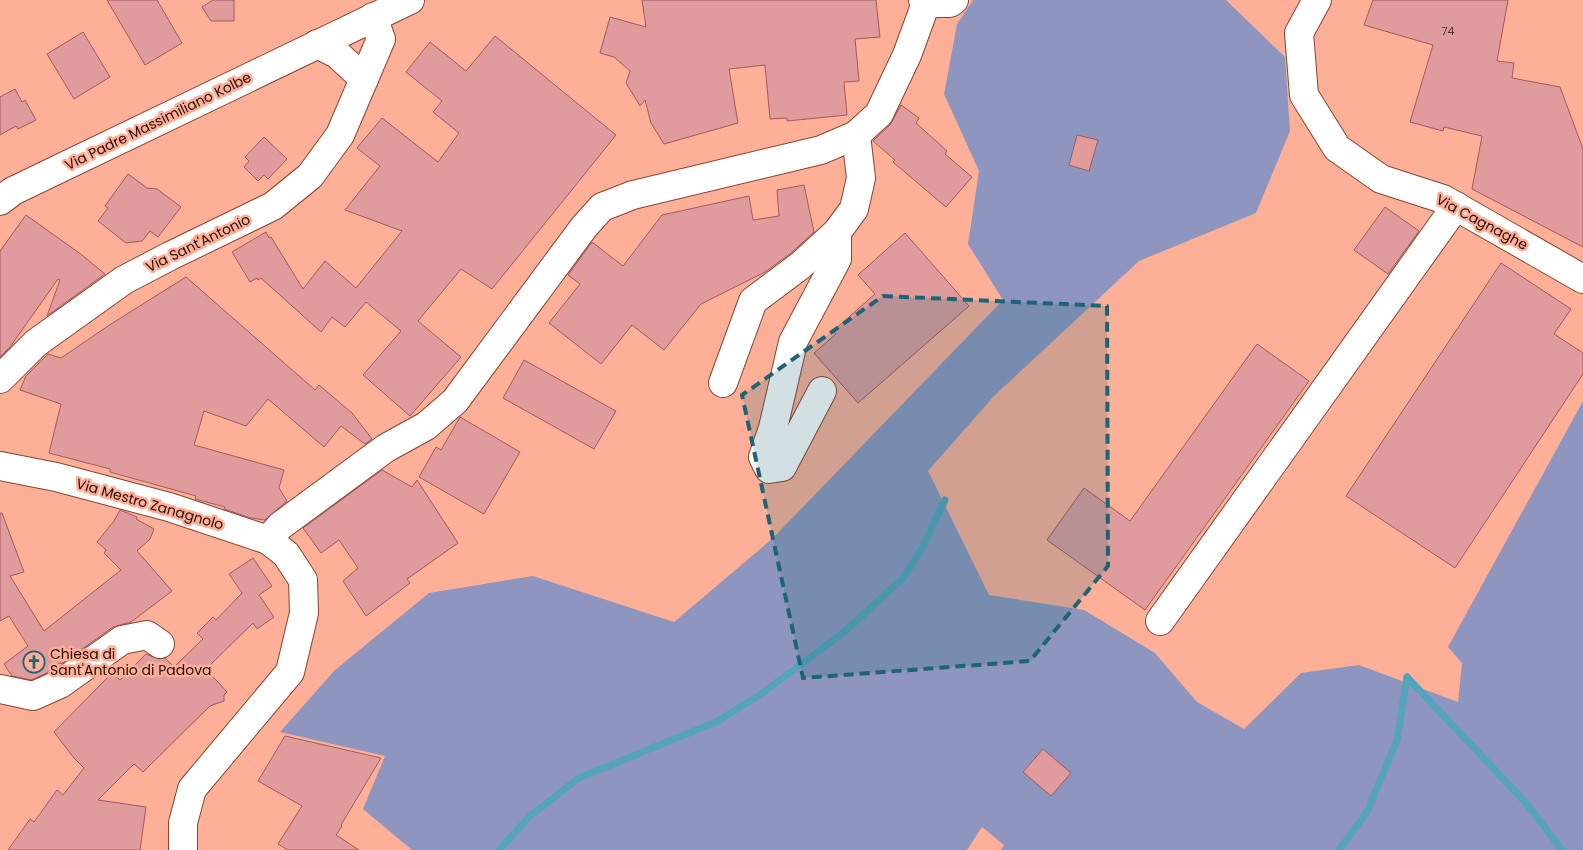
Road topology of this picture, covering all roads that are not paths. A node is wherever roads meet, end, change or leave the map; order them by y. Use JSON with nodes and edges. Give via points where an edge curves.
{"nodes":[{"id":1,"x":410,"y":0,"type":"edge"},
{"id":2,"x":954,"y":0,"type":"edge"},
{"id":3,"x":1317,"y":0,"type":"edge"},
{"id":4,"x":925,"y":1,"type":"edge"},
{"id":5,"x":373,"y":17,"type":"junction"},
{"id":6,"x":317,"y":44,"type":"junction"},
{"id":7,"x":364,"y":79,"type":"junction"},
{"id":8,"x":856,"y":136,"type":"junction"},
{"id":9,"x":0,"y":201,"type":"edge"},
{"id":10,"x":1456,"y":206,"type":"junction"},
{"id":11,"x":837,"y":232,"type":"junction"},
{"id":12,"x":1583,"y":279,"type":"edge"},
{"id":13,"x":0,"y":379,"type":"edge"},
{"id":14,"x":723,"y":383,"type":"dead end"},
{"id":15,"x":822,"y":391,"type":"dead end"},
{"id":16,"x":0,"y":466,"type":"edge"},
{"id":17,"x":268,"y":540,"type":"junction"},
{"id":18,"x":1160,"y":621,"type":"dead end"},
{"id":19,"x":160,"y":644,"type":"dead end"},
{"id":20,"x":0,"y":689,"type":"edge"},
{"id":21,"x":183,"y":850,"type":"edge"}],
"edges":[{"from":1,"to":5,"type":"street"},
{"from":2,"to":4,"type":"street","via":[[950,3]]},
{"from":3,"to":10,"type":"street","name":"Via Cagnaghe","via":[[1298,33],[1304,95],[1337,148],[1381,179]]},
{"from":4,"to":8,"type":"street","via":[[907,55],[879,114]]},
{"from":5,"to":6,"type":"street"},
{"from":5,"to":7,"type":"street","name":"Via Sant'Antonio","via":[[381,39]]},
{"from":6,"to":7,"type":"street","via":[[337,54]]},
{"from":6,"to":9,"type":"street","name":"Via Padre Massimiliano Kolbe","via":[[13,191]]},
{"from":7,"to":13,"type":"street","name":"Via Sant'Antonio","via":[[340,134],[310,176],[273,206],[124,280],[36,343]]},
{"from":8,"to":11,"type":"street","via":[[861,178],[854,209]]},
{"from":8,"to":17,"type":"street","via":[[821,150],[634,196],[602,207],[455,401],[426,426],[386,448],[288,520]]},
{"from":10,"to":12,"type":"street","name":"Via Cagnaghe"},
{"from":10,"to":18,"type":"street"},
{"from":11,"to":14,"type":"street","via":[[753,301]]},
{"from":11,"to":15,"type":"street","via":[[837,259],[793,342],[763,457],[769,469],[782,467]]},
{"from":16,"to":17,"type":"street","name":"Via Mestro Zanagnolo","via":[[169,506]]},
{"from":17,"to":21,"type":"street","name":"Via Mestro Zanagnolo","via":[[286,554],[302,580],[304,613],[290,672],[192,789],[183,823]]},
{"from":19,"to":20,"type":"street","via":[[147,635],[122,640],[60,684],[33,696]]}]}
